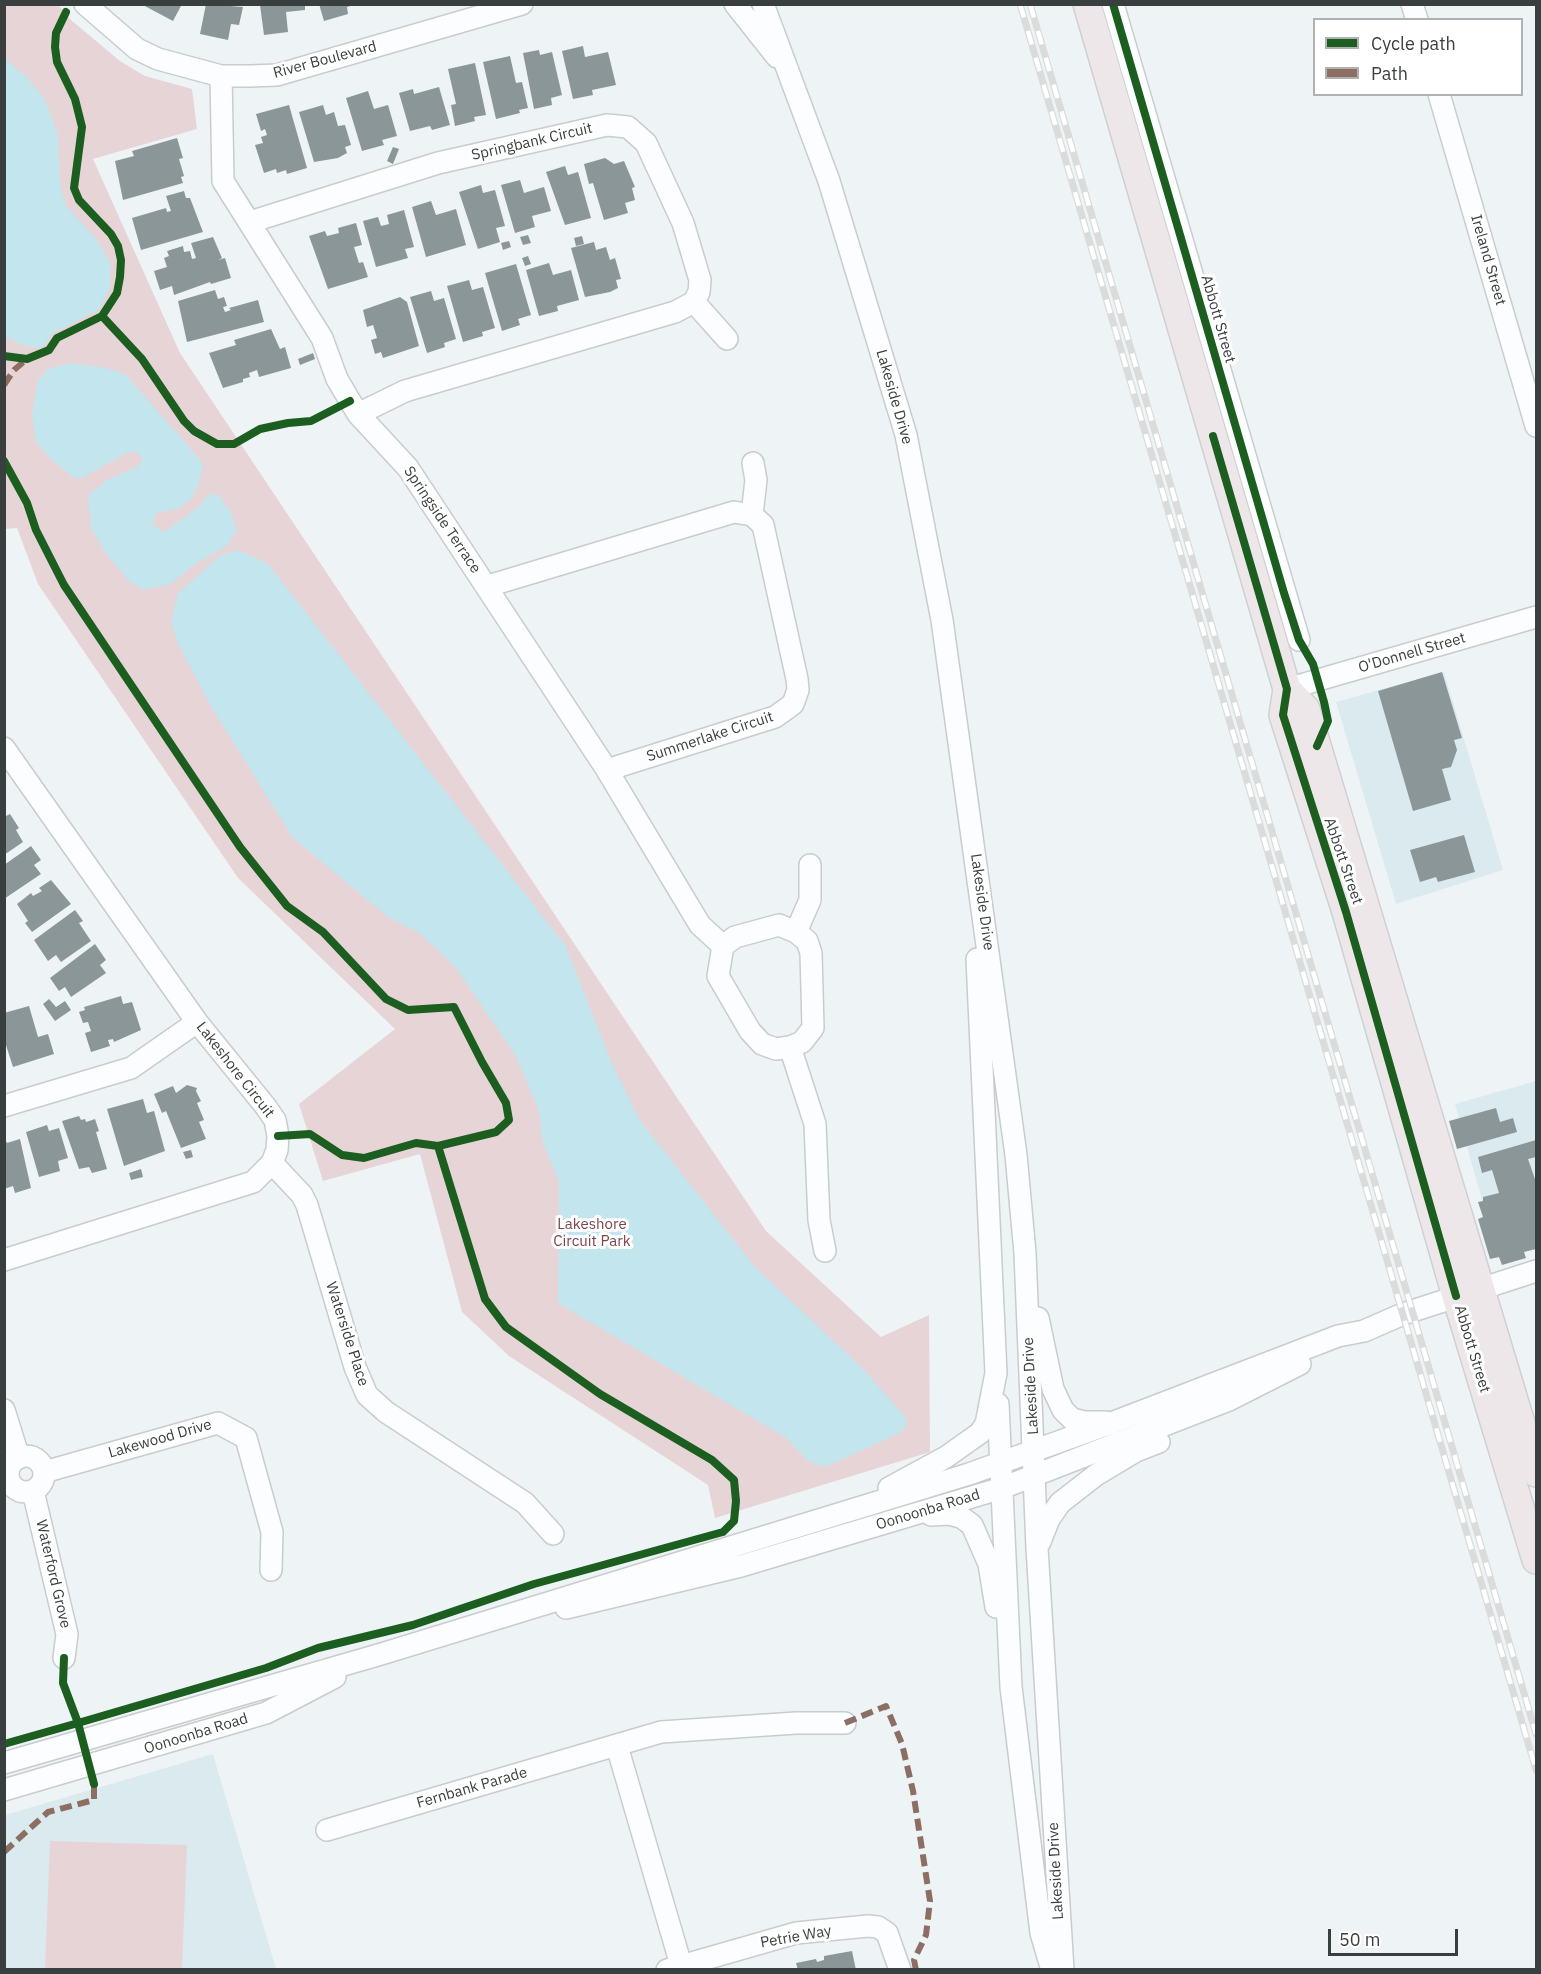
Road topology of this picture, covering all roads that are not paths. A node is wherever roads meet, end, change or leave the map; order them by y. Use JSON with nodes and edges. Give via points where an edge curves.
{"nodes":[{"id":1,"x":85,"y":4,"type":"edge"},
{"id":2,"x":735,"y":4,"type":"edge"},
{"id":3,"x":763,"y":4,"type":"edge"},
{"id":4,"x":1087,"y":4,"type":"edge"},
{"id":5,"x":1113,"y":4,"type":"edge"},
{"id":6,"x":521,"y":6,"type":"edge"},
{"id":7,"x":791,"y":74,"type":"junction"},
{"id":8,"x":221,"y":76,"type":"junction"},
{"id":9,"x":1440,"y":96,"type":"edge"},
{"id":10,"x":1154,"y":191,"type":"junction"},
{"id":11,"x":250,"y":222,"type":"junction"},
{"id":12,"x":694,"y":302,"type":"junction"},
{"id":13,"x":727,"y":339,"type":"dead end"},
{"id":14,"x":357,"y":414,"type":"junction"},
{"id":15,"x":1536,"y":426,"type":"edge"},
{"id":16,"x":753,"y":463,"type":"dead end"},
{"id":17,"x":752,"y":515,"type":"junction"},
{"id":18,"x":488,"y":586,"type":"junction"},
{"id":19,"x":1272,"y":597,"type":"junction"},
{"id":20,"x":1536,"y":617,"type":"edge"},
{"id":21,"x":1299,"y":640,"type":"dead end"},
{"id":22,"x":1287,"y":689,"type":"junction"},
{"id":23,"x":4,"y":748,"type":"edge"},
{"id":24,"x":607,"y":770,"type":"junction"},
{"id":25,"x":969,"y":804,"type":"junction"},
{"id":26,"x":810,"y":866,"type":"dead end"},
{"id":27,"x":796,"y":932,"type":"junction"},
{"id":28,"x":723,"y":946,"type":"junction"},
{"id":29,"x":197,"y":1022,"type":"junction"},
{"id":30,"x":790,"y":1047,"type":"junction"},
{"id":31,"x":4,"y":1106,"type":"edge"},
{"id":32,"x":272,"y":1163,"type":"junction"},
{"id":33,"x":825,"y":1251,"type":"dead end"},
{"id":34,"x":1024,"y":1253,"type":"junction"},
{"id":35,"x":4,"y":1260,"type":"edge"},
{"id":36,"x":1536,"y":1271,"type":"edge"},
{"id":37,"x":1482,"y":1287,"type":"junction"},
{"id":38,"x":1456,"y":1296,"type":"junction"},
{"id":39,"x":1364,"y":1331,"type":"junction"},
{"id":40,"x":996,"y":1373,"type":"junction"},
{"id":41,"x":1229,"y":1400,"type":"junction"},
{"id":42,"x":4,"y":1410,"type":"edge"},
{"id":43,"x":1114,"y":1422,"type":"junction"},
{"id":44,"x":1034,"y":1452,"type":"junction"},
{"id":45,"x":19,"y":1458,"type":"junction"},
{"id":46,"x":1001,"y":1463,"type":"junction"},
{"id":47,"x":44,"y":1472,"type":"junction"},
{"id":48,"x":1536,"y":1473,"type":"edge"},
{"id":49,"x":1035,"y":1474,"type":"junction"},
{"id":50,"x":7,"y":1481,"type":"edge"},
{"id":51,"x":1002,"y":1488,"type":"junction"},
{"id":52,"x":33,"y":1491,"type":"junction"},
{"id":53,"x":910,"y":1516,"type":"junction"},
{"id":54,"x":817,"y":1520,"type":"junction"},
{"id":55,"x":553,"y":1534,"type":"dead end"},
{"id":56,"x":1037,"y":1548,"type":"junction"},
{"id":57,"x":1536,"y":1560,"type":"edge"},
{"id":58,"x":271,"y":1570,"type":"dead end"},
{"id":59,"x":471,"y":1627,"type":"junction"},
{"id":60,"x":378,"y":1655,"type":"junction"},
{"id":61,"x":64,"y":1658,"type":"dead end"},
{"id":62,"x":1011,"y":1687,"type":"junction"},
{"id":63,"x":845,"y":1724,"type":"dead end"},
{"id":64,"x":617,"y":1746,"type":"junction"},
{"id":65,"x":4,"y":1763,"type":"edge"},
{"id":66,"x":4,"y":1790,"type":"edge"},
{"id":67,"x":327,"y":1830,"type":"dead end"},
{"id":68,"x":674,"y":1967,"type":"edge"},
{"id":69,"x":900,"y":1970,"type":"edge"},
{"id":70,"x":1052,"y":1970,"type":"edge"},
{"id":71,"x":1063,"y":1970,"type":"edge"}],
"edges":[{"from":1,"to":8,"type":"street","name":"River Boulevard","via":[[136,49],[189,69]]},
{"from":2,"to":7,"type":"street"},
{"from":3,"to":7,"type":"street","name":"Lakeside Drive"},
{"from":4,"to":10,"type":"main road","name":"Abbott Street"},
{"from":5,"to":10,"type":"street","name":"Abbott Street"},
{"from":6,"to":8,"type":"street","name":"River Boulevard","via":[[277,75]]},
{"from":7,"to":25,"type":"street","name":"Lakeside Drive","via":[[829,181],[906,435],[942,620]]},
{"from":8,"to":11,"type":"street","name":"Springside Terrace","via":[[223,182]]},
{"from":9,"to":15,"type":"street","name":"Ireland Street"},
{"from":10,"to":19,"type":"main road","name":"Abbott Street"},
{"from":11,"to":12,"type":"street","name":"Springbank Circuit","via":[[438,163],[621,124],[646,143],[683,223],[700,280]]},
{"from":11,"to":14,"type":"street","name":"Springside Terrace","via":[[322,338],[337,379]]},
{"from":12,"to":13,"type":"street"},
{"from":12,"to":14,"type":"street","via":[[675,312],[405,391]]},
{"from":14,"to":18,"type":"street","name":"Springside Terrace","via":[[408,468]]},
{"from":16,"to":17,"type":"street","via":[[756,480]]},
{"from":17,"to":18,"type":"street","via":[[734,512]]},
{"from":17,"to":24,"type":"street","name":"Summerlake Circuit","via":[[763,525],[795,667],[798,690],[793,704],[775,717]]},
{"from":18,"to":24,"type":"street","name":"Springside Terrace"},
{"from":19,"to":21,"type":"street","name":"Abbott Street"},
{"from":19,"to":22,"type":"main road","name":"Abbott Street"},
{"from":20,"to":22,"type":"street","name":"O'Donnell Street"},
{"from":22,"to":37,"type":"main road","name":"Abbott Street","via":[[1306,710]]},
{"from":22,"to":38,"type":"main road","name":"Abbott Street","via":[[1283,715],[1346,912]]},
{"from":23,"to":29,"type":"street","name":"Lakeshore Circuit"},
{"from":24,"to":28,"type":"street","name":"Springside Terrace","via":[[700,925]]},
{"from":25,"to":34,"type":"street","name":"Lakeside Drive","via":[[1016,1155]]},
{"from":25,"to":40,"type":"street","name":"Lakeside Drive"},
{"from":26,"to":27,"type":"street","via":[[810,900]]},
{"from":27,"to":28,"type":"street","via":[[779,926],[735,937]]},
{"from":27,"to":30,"type":"street","via":[[807,941],[811,953],[813,1028]]},
{"from":28,"to":30,"type":"street","via":[[718,976],[750,1031],[762,1044],[776,1049]]},
{"from":29,"to":31,"type":"street","via":[[131,1068]]},
{"from":29,"to":32,"type":"street","name":"Lakeshore Circuit","via":[[274,1120],[278,1136]]},
{"from":30,"to":33,"type":"street","via":[[814,1124],[819,1220]]},
{"from":32,"to":35,"type":"street","via":[[253,1182]]},
{"from":32,"to":55,"type":"street","name":"Waterside Place","via":[[307,1205],[355,1367],[367,1395],[386,1412],[525,1503]]},
{"from":34,"to":43,"type":"street","via":[[1053,1389],[1063,1410],[1072,1419],[1084,1422]]},
{"from":34,"to":44,"type":"street","name":"Lakeside Drive"},
{"from":36,"to":37,"type":"street","name":"Oonoonba Road"},
{"from":37,"to":38,"type":"street","name":"Oonoonba Road"},
{"from":37,"to":48,"type":"main road","name":"Abbott Street"},
{"from":38,"to":39,"type":"street","name":"Oonoonba Road"},
{"from":38,"to":57,"type":"main road","name":"Abbott Street"},
{"from":39,"to":41,"type":"street","name":"Oonoonba Road","via":[[1345,1346],[1281,1372]]},
{"from":39,"to":43,"type":"street","name":"Oonoonba Road","via":[[1338,1336]]},
{"from":40,"to":46,"type":"street","name":"Lakeside Drive"},
{"from":40,"to":54,"type":"street","name":"Lakeside Drive","via":[[986,1424],[980,1433],[902,1482]]},
{"from":41,"to":49,"type":"street","name":"Oonoonba Road"},
{"from":41,"to":56,"type":"street","via":[[1168,1438],[1096,1474],[1060,1503]]},
{"from":42,"to":45,"type":"street"},
{"from":43,"to":44,"type":"street","name":"Oonoonba Road"},
{"from":44,"to":46,"type":"street","name":"Oonoonba Road"},
{"from":44,"to":49,"type":"street","name":"Lakeside Drive"},
{"from":45,"to":47,"type":"street","via":[[31,1457]]},
{"from":45,"to":50,"type":"street","via":[[9,1468]]},
{"from":46,"to":51,"type":"street","name":"Lakeside Drive"},
{"from":46,"to":54,"type":"street","name":"Oonoonba Road"},
{"from":47,"to":52,"type":"street","via":[[42,1482]]},
{"from":47,"to":58,"type":"street","name":"Lakewood Drive","via":[[218,1423],[246,1438],[272,1532]]},
{"from":49,"to":51,"type":"street","name":"Oonoonba Road"},
{"from":49,"to":56,"type":"street","name":"Lakeside Drive"},
{"from":50,"to":52,"type":"street","via":[[21,1492]]},
{"from":51,"to":53,"type":"street","name":"Oonoonba Road"},
{"from":51,"to":62,"type":"street","name":"Lakeside Drive"},
{"from":52,"to":61,"type":"street","name":"Waterford Grove","via":[[67,1634]]},
{"from":53,"to":59,"type":"street","name":"Oonoonba Road","via":[[741,1566],[609,1599]]},
{"from":53,"to":62,"type":"street","via":[[949,1514],[972,1525],[989,1564]]},
{"from":54,"to":59,"type":"street","name":"Oonoonba Road"},
{"from":56,"to":71,"type":"street","name":"Lakeside Drive"},
{"from":59,"to":60,"type":"street","name":"Oonoonba Road"},
{"from":60,"to":65,"type":"street","name":"Oonoonba Road"},
{"from":60,"to":66,"type":"street","name":"Oonoonba Road","via":[[266,1713]]},
{"from":62,"to":70,"type":"street","name":"Lakeside Drive","via":[[1041,1933]]},
{"from":63,"to":64,"type":"street","name":"Fernbank Parade","via":[[681,1730]]},
{"from":64,"to":67,"type":"street","name":"Fernbank Parade"},
{"from":64,"to":68,"type":"street"},
{"from":68,"to":69,"type":"street","name":"Petrie Way","via":[[796,1933],[868,1926],[887,1933]]}]}
